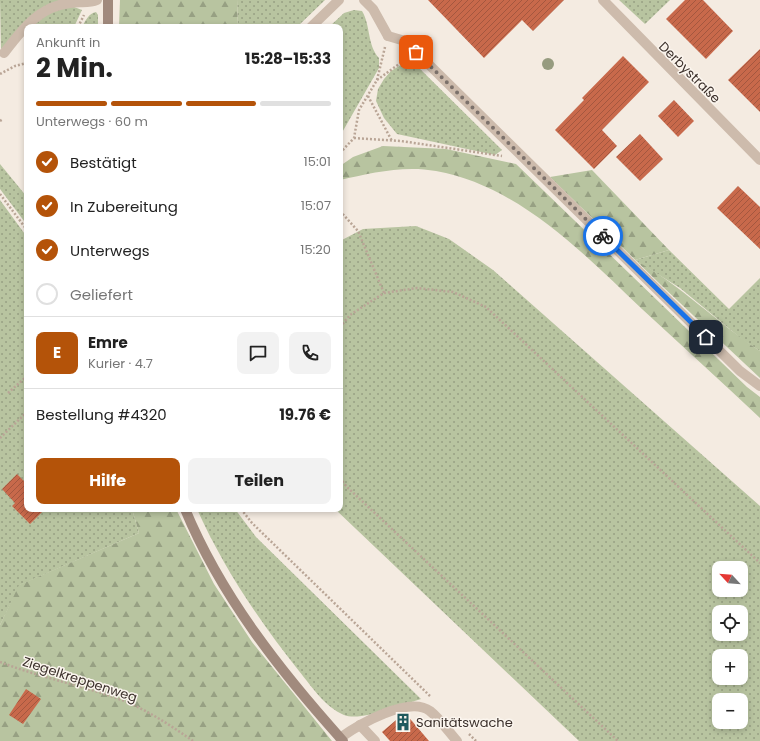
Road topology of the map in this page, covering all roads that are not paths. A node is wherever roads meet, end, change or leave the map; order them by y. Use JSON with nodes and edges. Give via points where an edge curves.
{"nodes":[{"id":1,"x":98,"y":0,"type":"edge"},
{"id":2,"x":108,"y":0,"type":"edge"},
{"id":3,"x":339,"y":0,"type":"edge"},
{"id":4,"x":364,"y":0,"type":"edge"},
{"id":5,"x":603,"y":0,"type":"edge"},
{"id":6,"x":28,"y":24,"type":"edge"},
{"id":7,"x":108,"y":24,"type":"edge"},
{"id":8,"x":314,"y":24,"type":"edge"},
{"id":9,"x":24,"y":29,"type":"edge"},
{"id":10,"x":4,"y":53,"type":"dead end"},
{"id":11,"x":760,"y":160,"type":"edge"},
{"id":12,"x":760,"y":386,"type":"edge"},
{"id":13,"x":187,"y":512,"type":"edge"},
{"id":14,"x":360,"y":725,"type":"junction"},
{"id":15,"x":342,"y":739,"type":"edge"},
{"id":16,"x":375,"y":741,"type":"edge"},
{"id":17,"x":457,"y":741,"type":"edge"}],
"edges":[{"from":1,"to":6,"type":"street","via":[[90,3],[69,2],[46,10]]},
{"from":2,"to":7,"type":"main road"},
{"from":3,"to":8,"type":"street"},
{"from":4,"to":12,"type":"street","via":[[373,9],[388,36],[405,41],[740,370]]},
{"from":5,"to":11,"type":"street","name":"Derbystraße"},
{"from":9,"to":10,"type":"street"},
{"from":13,"to":15,"type":"main road","via":[[213,564],[260,641]]},
{"from":14,"to":15,"type":"street"},
{"from":14,"to":16,"type":"street"},
{"from":14,"to":17,"type":"street","via":[[391,712],[409,707],[422,707],[430,711]]}]}
